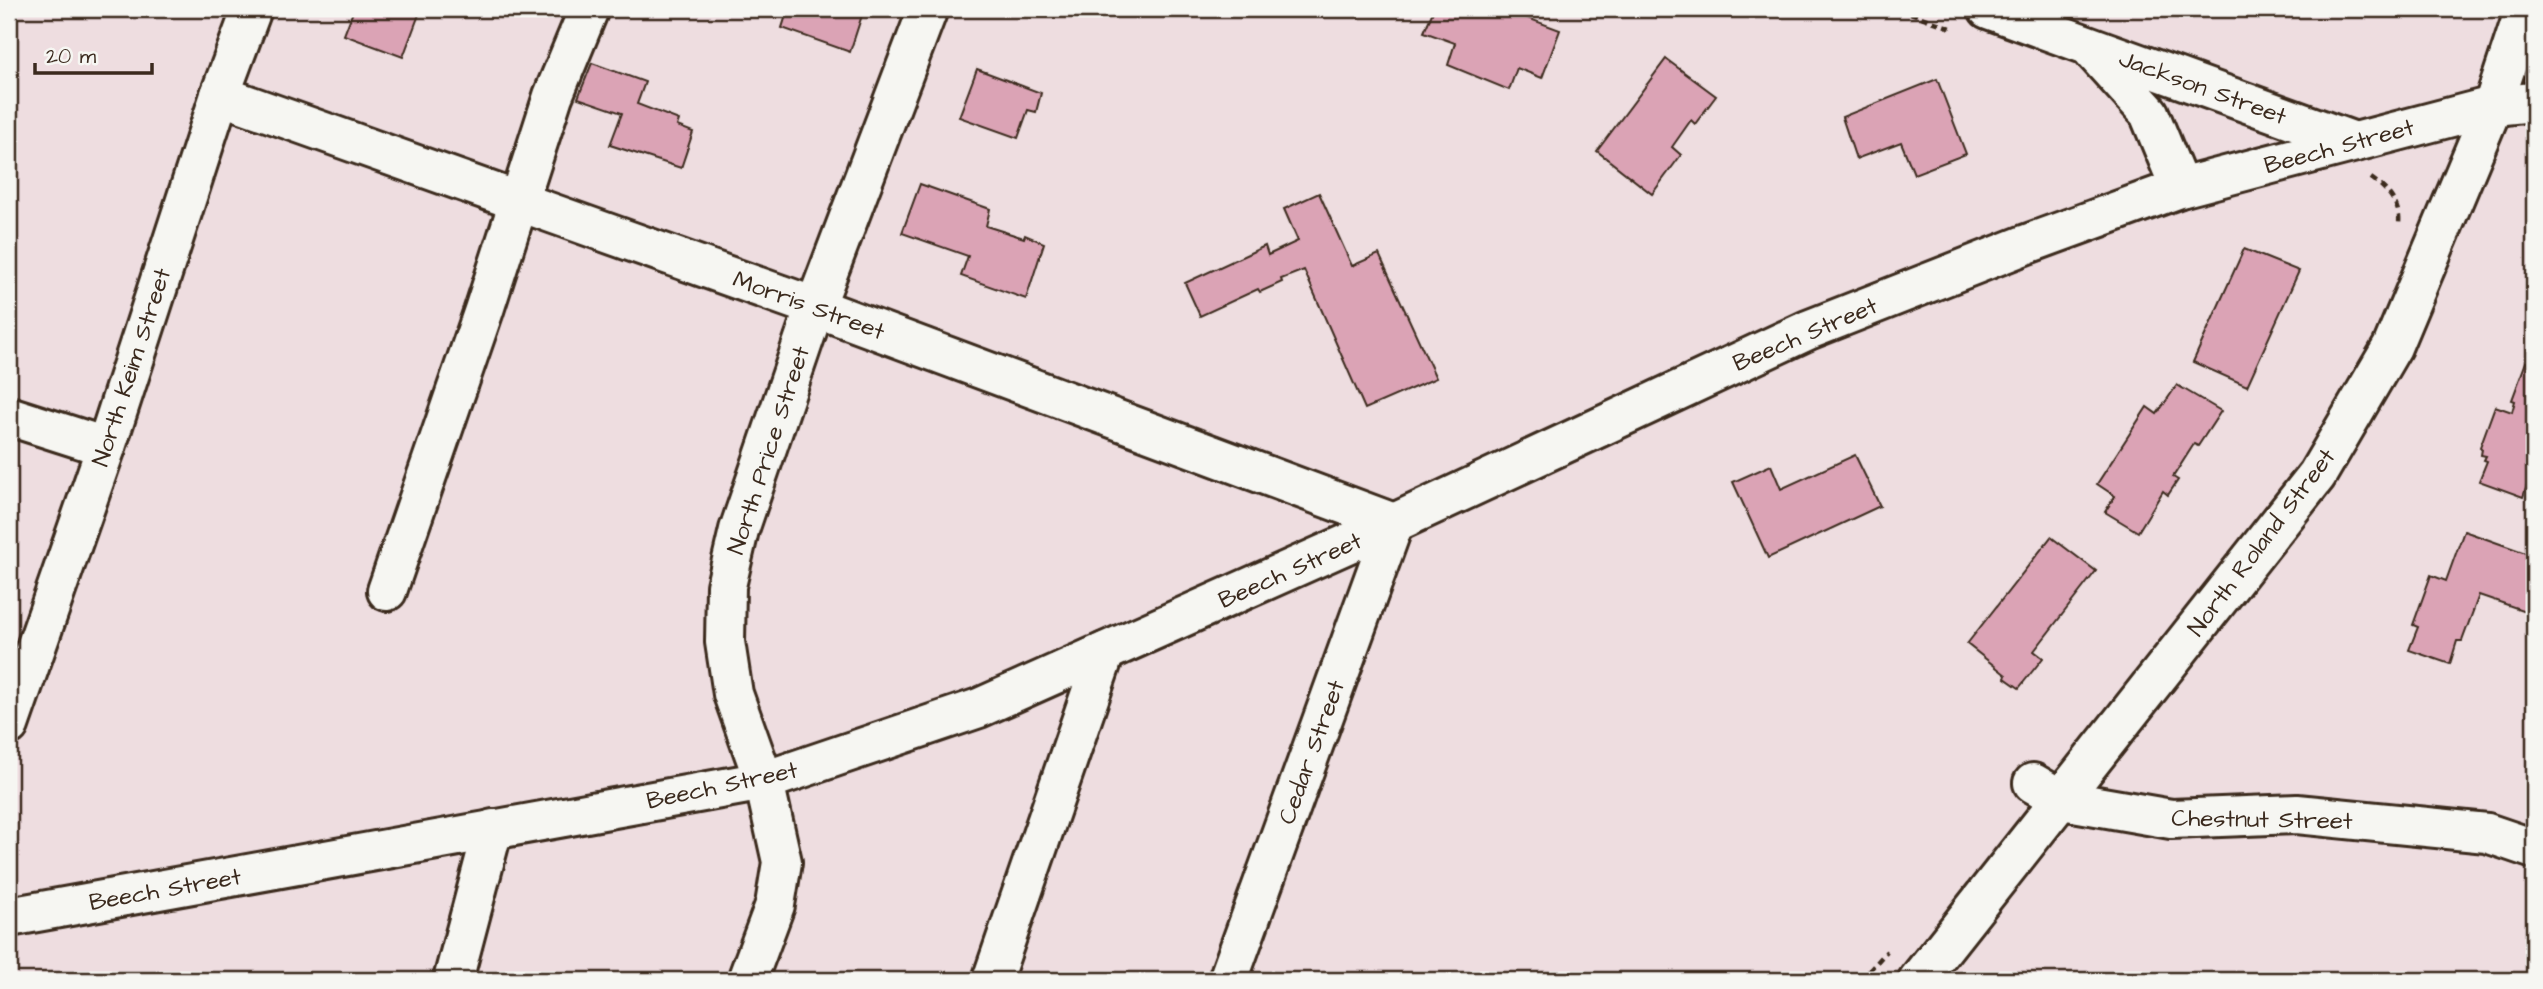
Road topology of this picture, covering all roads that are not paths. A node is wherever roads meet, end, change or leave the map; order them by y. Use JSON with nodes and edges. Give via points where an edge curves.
{"nodes":[{"id":1,"x":252,"y":9,"type":"edge"},
{"id":2,"x":589,"y":9,"type":"edge"},
{"id":3,"x":928,"y":9,"type":"edge"},
{"id":4,"x":2525,"y":9,"type":"edge"},
{"id":5,"x":1977,"y":21,"type":"edge"},
{"id":6,"x":2090,"y":46,"type":"junction"},
{"id":7,"x":220,"y":95,"type":"junction"},
{"id":8,"x":2534,"y":102,"type":"edge"},
{"id":9,"x":2493,"y":106,"type":"junction"},
{"id":10,"x":2356,"y":142,"type":"junction"},
{"id":11,"x":2180,"y":188,"type":"junction"},
{"id":12,"x":519,"y":201,"type":"junction"},
{"id":13,"x":815,"y":307,"type":"junction"},
{"id":14,"x":9,"y":416,"type":"edge"},
{"id":15,"x":106,"y":447,"type":"junction"},
{"id":16,"x":1394,"y":523,"type":"junction"},
{"id":17,"x":387,"y":591,"type":"dead end"},
{"id":18,"x":1105,"y":652,"type":"junction"},
{"id":19,"x":9,"y":725,"type":"edge"},
{"id":20,"x":764,"y":781,"type":"junction"},
{"id":21,"x":2048,"y":791,"type":"junction"},
{"id":22,"x":493,"y":829,"type":"junction"},
{"id":23,"x":2534,"y":849,"type":"edge"},
{"id":24,"x":9,"y":917,"type":"edge"},
{"id":25,"x":453,"y":980,"type":"edge"},
{"id":26,"x":747,"y":980,"type":"edge"},
{"id":27,"x":992,"y":980,"type":"edge"},
{"id":28,"x":1228,"y":980,"type":"edge"},
{"id":29,"x":1918,"y":980,"type":"edge"}],
"edges":[{"from":1,"to":7,"type":"street","name":"North Keim Street"},
{"from":2,"to":12,"type":"street","via":[[553,96]]},
{"from":3,"to":13,"type":"street","name":"North Price Street"},
{"from":4,"to":9,"type":"street","name":"North Roland Street"},
{"from":5,"to":6,"type":"street","name":"Jackson Street"},
{"from":6,"to":10,"type":"street","name":"Jackson Street"},
{"from":6,"to":11,"type":"street","name":"Jackson Street","via":[[2149,113]]},
{"from":7,"to":12,"type":"street","name":"Morris Street"},
{"from":7,"to":15,"type":"street","name":"North Keim Street"},
{"from":8,"to":9,"type":"street","name":"Beech Street"},
{"from":9,"to":10,"type":"street","name":"Beech Street"},
{"from":9,"to":21,"type":"street","name":"North Roland Street","via":[[2392,347],[2317,475]]},
{"from":10,"to":11,"type":"street","name":"Beech Street"},
{"from":11,"to":16,"type":"street","name":"Beech Street","via":[[1808,330]]},
{"from":12,"to":13,"type":"street","name":"Morris Street"},
{"from":12,"to":17,"type":"street"},
{"from":13,"to":16,"type":"street","name":"Morris Street"},
{"from":13,"to":20,"type":"street","name":"North Price Street","via":[[739,530],[726,586],[725,642],[733,694]]},
{"from":14,"to":15,"type":"street"},
{"from":15,"to":19,"type":"street","name":"North Keim Street"},
{"from":16,"to":18,"type":"street","name":"Beech Street"},
{"from":16,"to":28,"type":"street","name":"Cedar Street"},
{"from":18,"to":20,"type":"street","name":"Beech Street","via":[[979,708]]},
{"from":18,"to":27,"type":"street"},
{"from":20,"to":22,"type":"street","name":"Beech Street"},
{"from":20,"to":26,"type":"street","name":"North Price Street","via":[[782,862],[775,905]]},
{"from":21,"to":23,"type":"street","name":"Chestnut Street","via":[[2171,818],[2297,814],[2487,833]]},
{"from":21,"to":29,"type":"street","name":"North Roland Street"},
{"from":22,"to":24,"type":"street","name":"Beech Street"},
{"from":22,"to":25,"type":"street"}]}
